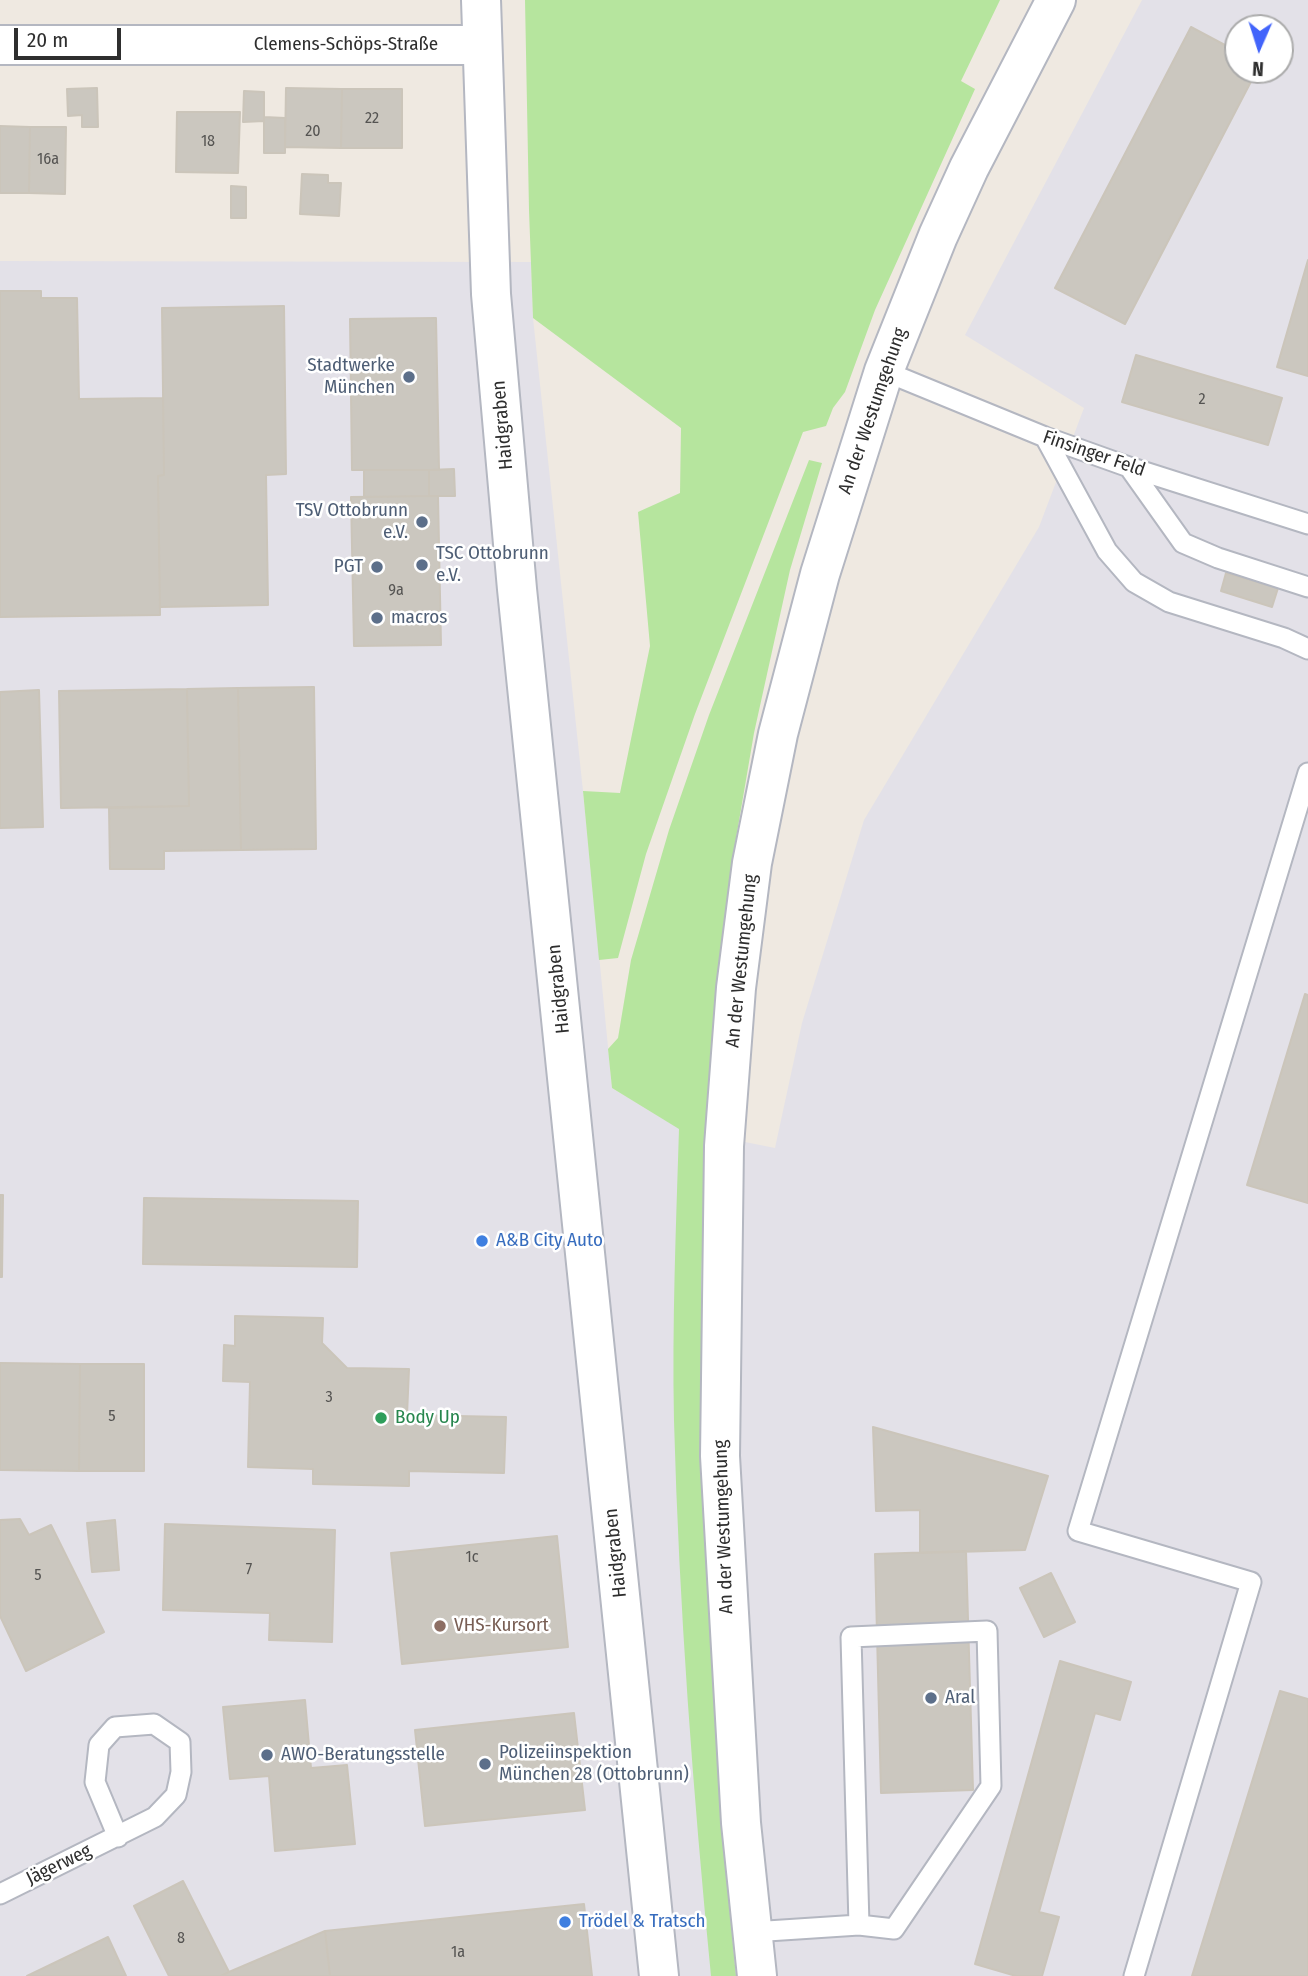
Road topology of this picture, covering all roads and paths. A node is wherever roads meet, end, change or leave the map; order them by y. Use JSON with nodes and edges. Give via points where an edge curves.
{"nodes":[{"id":1,"x":481,"y":0,"type":"edge"},
{"id":2,"x":1056,"y":0,"type":"edge"},
{"id":3,"x":0,"y":45,"type":"edge"},
{"id":4,"x":481,"y":45,"type":"junction"},
{"id":5,"x":884,"y":372,"type":"junction"},
{"id":6,"x":1045,"y":437,"type":"junction"},
{"id":7,"x":1129,"y":467,"type":"junction"},
{"id":8,"x":1308,"y":524,"type":"edge"},
{"id":9,"x":1308,"y":587,"type":"edge"},
{"id":10,"x":1308,"y":649,"type":"edge"},
{"id":11,"x":1308,"y":773,"type":"edge"},
{"id":12,"x":118,"y":1837,"type":"junction"},
{"id":13,"x":0,"y":1894,"type":"edge"},
{"id":14,"x":859,"y":1925,"type":"junction"},
{"id":15,"x":752,"y":1932,"type":"junction"},
{"id":16,"x":659,"y":1976,"type":"edge"},
{"id":17,"x":757,"y":1976,"type":"edge"},
{"id":18,"x":1135,"y":1976,"type":"edge"}],
"edges":[{"from":1,"to":4,"type":"street","name":"Haidgraben"},
{"from":2,"to":5,"type":"street","name":"An der Westumgehung","via":[[969,168]]},
{"from":3,"to":4,"type":"street","name":"Clemens-Schöps-Straße"},
{"from":4,"to":16,"type":"street","name":"Haidgraben","via":[[491,294],[517,589]]},
{"from":5,"to":6,"type":"lane","name":"Finsinger Feld"},
{"from":5,"to":15,"type":"street","name":"An der Westumgehung","via":[[820,574],[778,734],[752,863],[736,988],[724,1146],[720,1456],[741,1823]]},
{"from":6,"to":7,"type":"lane","name":"Finsinger Feld"},
{"from":6,"to":10,"type":"lane","via":[[1107,551],[1134,582],[1169,602]]},
{"from":7,"to":8,"type":"lane","name":"Finsinger Feld"},
{"from":7,"to":9,"type":"lane","via":[[1183,543]]},
{"from":11,"to":18,"type":"lane","via":[[1078,1531],[1251,1582]]},
{"from":12,"to":12,"type":"lane","name":"Jägerweg","via":[[155,1817],[176,1795],[180,1742],[154,1724],[115,1727],[99,1745],[95,1782]]},
{"from":12,"to":13,"type":"lane","name":"Jägerweg"},
{"from":14,"to":14,"type":"lane","via":[[894,1928],[991,1786],[987,1631],[851,1637]]},
{"from":14,"to":15,"type":"lane"},
{"from":15,"to":17,"type":"street","name":"An der Westumgehung"}]}
